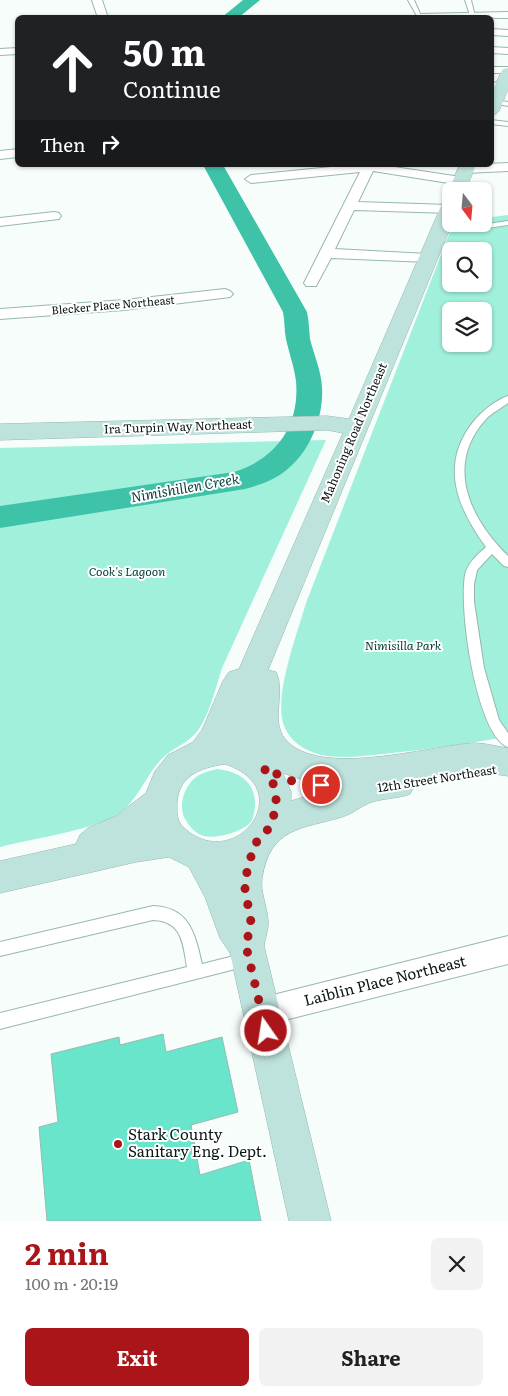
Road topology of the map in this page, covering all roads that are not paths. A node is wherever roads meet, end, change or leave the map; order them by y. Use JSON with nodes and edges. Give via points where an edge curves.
{"nodes":[{"id":1,"x":97,"y":0,"type":"edge"},
{"id":2,"x":411,"y":0,"type":"edge"},
{"id":3,"x":468,"y":0,"type":"edge"},
{"id":4,"x":102,"y":15,"type":"edge"},
{"id":5,"x":419,"y":15,"type":"edge"},
{"id":6,"x":473,"y":15,"type":"joint"},
{"id":7,"x":508,"y":15,"type":"edge"},
{"id":8,"x":494,"y":32,"type":"edge"},
{"id":9,"x":508,"y":33,"type":"edge"},
{"id":10,"x":494,"y":50,"type":"edge"},
{"id":11,"x":15,"y":51,"type":"edge"},
{"id":12,"x":508,"y":51,"type":"edge"},
{"id":13,"x":0,"y":52,"type":"edge"},
{"id":14,"x":503,"y":80,"type":"edge"},
{"id":15,"x":495,"y":109,"type":"edge"},
{"id":16,"x":508,"y":124,"type":"edge"},
{"id":17,"x":15,"y":153,"type":"edge"},
{"id":18,"x":0,"y":155,"type":"edge"},
{"id":19,"x":348,"y":167,"type":"edge"},
{"id":20,"x":368,"y":167,"type":"edge"},
{"id":21,"x":372,"y":167,"type":"edge"},
{"id":22,"x":508,"y":167,"type":"edge"},
{"id":23,"x":287,"y":170,"type":"edge"},
{"id":24,"x":252,"y":180,"type":"dead end"},
{"id":25,"x":478,"y":182,"type":"edge"},
{"id":26,"x":442,"y":189,"type":"edge"},
{"id":27,"x":442,"y":195,"type":"edge"},
{"id":28,"x":349,"y":206,"type":"junction"},
{"id":29,"x":54,"y":216,"type":"dead end"},
{"id":30,"x":0,"y":222,"type":"edge"},
{"id":31,"x":508,"y":223,"type":"edge"},
{"id":32,"x":492,"y":225,"type":"edge"},
{"id":33,"x":442,"y":226,"type":"edge"},
{"id":34,"x":326,"y":252,"type":"junction"},
{"id":35,"x":428,"y":258,"type":"junction"},
{"id":36,"x":311,"y":283,"type":"dead end"},
{"id":37,"x":225,"y":294,"type":"dead end"},
{"id":38,"x":0,"y":314,"type":"edge"},
{"id":39,"x":508,"y":399,"type":"edge"},
{"id":40,"x":357,"y":427,"type":"junction"},
{"id":41,"x":0,"y":432,"type":"edge"},
{"id":42,"x":492,"y":547,"type":"junction"},
{"id":43,"x":508,"y":563,"type":"edge"},
{"id":44,"x":286,"y":591,"type":"junction"},
{"id":45,"x":256,"y":661,"type":"junction"},
{"id":46,"x":508,"y":742,"type":"edge"},
{"id":47,"x":204,"y":752,"type":"junction"},
{"id":48,"x":508,"y":762,"type":"edge"},
{"id":49,"x":257,"y":763,"type":"junction"},
{"id":50,"x":508,"y":768,"type":"edge"},
{"id":51,"x":365,"y":789,"type":"junction"},
{"id":52,"x":159,"y":802,"type":"junction"},
{"id":53,"x":262,"y":837,"type":"junction"},
{"id":54,"x":188,"y":848,"type":"junction"},
{"id":55,"x":75,"y":860,"type":"junction"},
{"id":56,"x":0,"y":877,"type":"edge"},
{"id":57,"x":0,"y":949,"type":"edge"},
{"id":58,"x":508,"y":950,"type":"edge"},
{"id":59,"x":248,"y":953,"type":"junction"},
{"id":60,"x":196,"y":973,"type":"junction"},
{"id":61,"x":261,"y":1012,"type":"junction"},
{"id":62,"x":0,"y":1021,"type":"edge"},
{"id":63,"x":310,"y":1221,"type":"edge"}],
"edges":[{"from":1,"to":4,"type":"street"},
{"from":2,"to":5,"type":"lane"},
{"from":3,"to":6,"type":"lane"},
{"from":6,"to":7,"type":"street"},
{"from":8,"to":9,"type":"street"},
{"from":10,"to":12,"type":"street"},
{"from":11,"to":13,"type":"street"},
{"from":14,"to":15,"type":"main road"},
{"from":15,"to":16,"type":"lane"},
{"from":17,"to":18,"type":"street"},
{"from":19,"to":23,"type":"street"},
{"from":20,"to":28,"type":"street"},
{"from":21,"to":26,"type":"street"},
{"from":22,"to":25,"type":"street"},
{"from":23,"to":24,"type":"street"},
{"from":27,"to":28,"type":"street"},
{"from":28,"to":34,"type":"street"},
{"from":29,"to":30,"type":"street"},
{"from":31,"to":32,"type":"lane"},
{"from":33,"to":35,"type":"main road","name":"Mahoning Road Northeast"},
{"from":34,"to":35,"type":"street"},
{"from":34,"to":36,"type":"street"},
{"from":35,"to":40,"type":"main road","name":"Mahoning Road Northeast"},
{"from":37,"to":38,"type":"street","name":"Blecker Place Northeast"},
{"from":39,"to":42,"type":"lane","via":[[484,416],[468,435],[458,468],[466,507]]},
{"from":40,"to":41,"type":"main road","name":"Ira Turpin Way Northeast","via":[[327,423]]},
{"from":40,"to":44,"type":"main road","name":"Mahoning Road Northeast"},
{"from":42,"to":43,"type":"lane"},
{"from":42,"to":46,"type":"lane","via":[[472,570],[468,593],[469,617],[493,722]]},
{"from":44,"to":45,"type":"main road","name":"Mahoning Road Northeast"},
{"from":44,"to":48,"type":"main road","via":[[292,607],[268,674],[261,716],[266,737],[283,758],[304,768],[342,773],[478,757]]},
{"from":45,"to":47,"type":"main road","name":"Mahoning Road Northeast","via":[[229,692],[218,730]]},
{"from":45,"to":49,"type":"main road","name":"Mahoning Road Northeast","via":[[242,717],[244,737]]},
{"from":47,"to":49,"type":"main road","via":[[225,750],[240,753]]},
{"from":47,"to":52,"type":"main road","via":[[175,768],[165,780]]},
{"from":49,"to":51,"type":"main road","name":"12th Street Northeast","via":[[292,781]]},
{"from":49,"to":53,"type":"main road","via":[[273,783],[277,798],[276,812]]},
{"from":50,"to":51,"type":"main road","name":"12th Street Northeast"},
{"from":51,"to":53,"type":"main road","name":"12th Street Northeast","via":[[342,802],[293,815]]},
{"from":52,"to":54,"type":"main road","via":[[161,820],[167,832]]},
{"from":52,"to":55,"type":"main road","via":[[134,822],[100,839]]},
{"from":53,"to":54,"type":"main road","via":[[233,855],[217,857]]},
{"from":53,"to":59,"type":"main road","via":[[245,880],[251,922]]},
{"from":54,"to":55,"type":"main road","via":[[146,844]]},
{"from":54,"to":59,"type":"main road","via":[[220,891],[232,926]]},
{"from":55,"to":56,"type":"main road"},
{"from":57,"to":60,"type":"lane","via":[[153,913],[167,913],[176,918],[184,929]]},
{"from":58,"to":61,"type":"street","name":"Laiblin Place Northeast"},
{"from":59,"to":60,"type":"lane"},
{"from":59,"to":61,"type":"main road"},
{"from":60,"to":62,"type":"lane"},
{"from":61,"to":63,"type":"main road"}]}
